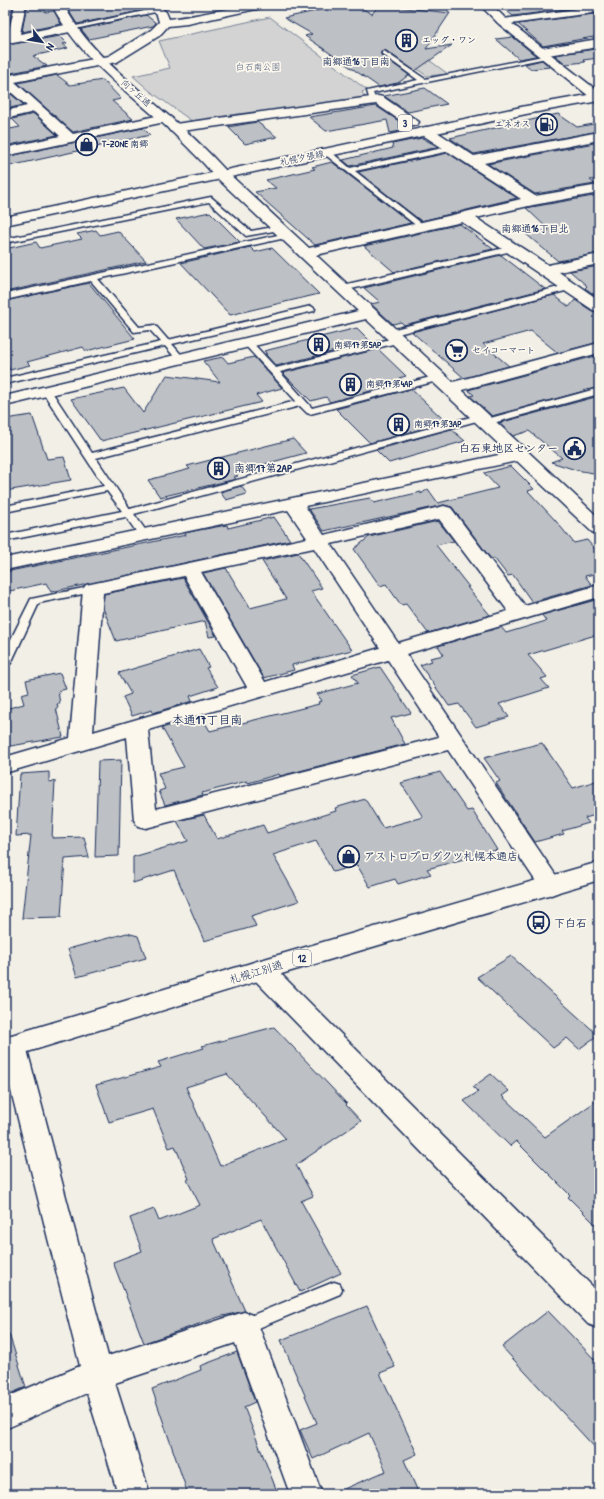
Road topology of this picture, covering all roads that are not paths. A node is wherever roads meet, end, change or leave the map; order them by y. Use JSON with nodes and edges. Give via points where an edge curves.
{"nodes":[{"id":1,"x":24,"y":5,"type":"edge"},
{"id":2,"x":58,"y":5,"type":"edge"},
{"id":3,"x":261,"y":5,"type":"edge"},
{"id":4,"x":486,"y":5,"type":"edge"},
{"id":5,"x":244,"y":7,"type":"edge"},
{"id":6,"x":155,"y":8,"type":"edge"},
{"id":7,"x":599,"y":9,"type":"edge"},
{"id":8,"x":503,"y":22,"type":"junction"},
{"id":9,"x":165,"y":23,"type":"junction"},
{"id":10,"x":70,"y":28,"type":"junction"},
{"id":11,"x":599,"y":43,"type":"edge"},
{"id":12,"x":384,"y":53,"type":"dead end"},
{"id":13,"x":544,"y":54,"type":"junction"},
{"id":14,"x":96,"y":57,"type":"junction"},
{"id":15,"x":5,"y":80,"type":"edge"},
{"id":16,"x":423,"y":81,"type":"junction"},
{"id":17,"x":585,"y":87,"type":"junction"},
{"id":18,"x":599,"y":94,"type":"edge"},
{"id":19,"x":373,"y":101,"type":"junction"},
{"id":20,"x":36,"y":108,"type":"junction"},
{"id":21,"x":5,"y":115,"type":"edge"},
{"id":22,"x":165,"y":118,"type":"junction"},
{"id":23,"x":412,"y":122,"type":"junction"},
{"id":24,"x":175,"y":128,"type":"junction"},
{"id":25,"x":426,"y":132,"type":"junction"},
{"id":26,"x":599,"y":136,"type":"edge"},
{"id":27,"x":70,"y":138,"type":"junction"},
{"id":28,"x":452,"y":148,"type":"junction"},
{"id":29,"x":5,"y":152,"type":"edge"},
{"id":30,"x":327,"y":153,"type":"junction"},
{"id":31,"x":257,"y":154,"type":"dead end"},
{"id":32,"x":471,"y":161,"type":"junction"},
{"id":33,"x":220,"y":166,"type":"junction"},
{"id":34,"x":349,"y":170,"type":"junction"},
{"id":35,"x":599,"y":189,"type":"edge"},
{"id":36,"x":533,"y":201,"type":"junction"},
{"id":37,"x":28,"y":202,"type":"dead end"},
{"id":38,"x":466,"y":218,"type":"junction"},
{"id":39,"x":5,"y":221,"type":"edge"},
{"id":40,"x":422,"y":228,"type":"junction"},
{"id":41,"x":283,"y":232,"type":"junction"},
{"id":42,"x":5,"y":242,"type":"edge"},
{"id":43,"x":513,"y":248,"type":"junction"},
{"id":44,"x":307,"y":253,"type":"junction"},
{"id":45,"x":599,"y":259,"type":"edge"},
{"id":46,"x":546,"y":270,"type":"junction"},
{"id":47,"x":93,"y":278,"type":"junction"},
{"id":48,"x":570,"y":287,"type":"junction"},
{"id":49,"x":343,"y":288,"type":"junction"},
{"id":50,"x":5,"y":297,"type":"edge"},
{"id":51,"x":599,"y":307,"type":"edge"},
{"id":52,"x":311,"y":309,"type":"dead end"},
{"id":53,"x":370,"y":313,"type":"junction"},
{"id":54,"x":394,"y":336,"type":"junction"},
{"id":55,"x":247,"y":342,"type":"junction"},
{"id":56,"x":166,"y":343,"type":"junction"},
{"id":57,"x":599,"y":348,"type":"edge"},
{"id":58,"x":181,"y":359,"type":"junction"},
{"id":59,"x":274,"y":371,"type":"junction"},
{"id":60,"x":5,"y":381,"type":"edge"},
{"id":61,"x":444,"y":383,"type":"junction"},
{"id":62,"x":47,"y":391,"type":"junction"},
{"id":63,"x":599,"y":391,"type":"edge"},
{"id":64,"x":5,"y":401,"type":"edge"},
{"id":65,"x":301,"y":403,"type":"junction"},
{"id":66,"x":483,"y":420,"type":"junction"},
{"id":67,"x":522,"y":455,"type":"junction"},
{"id":68,"x":89,"y":457,"type":"junction"},
{"id":69,"x":110,"y":488,"type":"junction"},
{"id":70,"x":293,"y":503,"type":"junction"},
{"id":71,"x":5,"y":509,"type":"edge"},
{"id":72,"x":128,"y":513,"type":"junction"},
{"id":73,"x":599,"y":528,"type":"edge"},
{"id":74,"x":144,"y":535,"type":"junction"},
{"id":75,"x":5,"y":538,"type":"edge"},
{"id":76,"x":317,"y":542,"type":"junction"},
{"id":77,"x":5,"y":564,"type":"edge"},
{"id":78,"x":190,"y":570,"type":"junction"},
{"id":79,"x":93,"y":589,"type":"junction"},
{"id":80,"x":599,"y":591,"type":"edge"},
{"id":81,"x":520,"y":614,"type":"junction"},
{"id":82,"x":392,"y":652,"type":"junction"},
{"id":83,"x":5,"y":663,"type":"edge"},
{"id":84,"x":259,"y":690,"type":"junction"},
{"id":85,"x":137,"y":726,"type":"junction"},
{"id":86,"x":453,"y":741,"type":"junction"},
{"id":87,"x":80,"y":743,"type":"junction"},
{"id":88,"x":5,"y":765,"type":"edge"},
{"id":89,"x":599,"y":871,"type":"edge"},
{"id":90,"x":551,"y":886,"type":"junction"},
{"id":91,"x":261,"y":970,"type":"junction"},
{"id":92,"x":9,"y":1047,"type":"edge"},
{"id":93,"x":334,"y":1289,"type":"dead end"},
{"id":94,"x":599,"y":1314,"type":"edge"},
{"id":95,"x":244,"y":1326,"type":"junction"},
{"id":96,"x":97,"y":1374,"type":"junction"},
{"id":97,"x":5,"y":1414,"type":"edge"},
{"id":98,"x":134,"y":1494,"type":"edge"},
{"id":99,"x":306,"y":1494,"type":"edge"}],
"edges":[{"from":1,"to":10,"type":"main road","via":[[20,6],[13,39]]},
{"from":2,"to":10,"type":"main road","name":"向ヶ丘通"},
{"from":3,"to":5,"type":"main road"},
{"from":4,"to":8,"type":"main road"},
{"from":5,"to":9,"type":"main road","via":[[187,21]]},
{"from":6,"to":9,"type":"main road"},
{"from":6,"to":10,"type":"lane"},
{"from":7,"to":8,"type":"main road"},
{"from":8,"to":13,"type":"main road"},
{"from":9,"to":14,"type":"main road","via":[[155,33],[113,59]]},
{"from":10,"to":14,"type":"main road","name":"向ヶ丘通"},
{"from":11,"to":13,"type":"main road"},
{"from":12,"to":16,"type":"lane"},
{"from":13,"to":16,"type":"lane"},
{"from":13,"to":17,"type":"main road"},
{"from":14,"to":15,"type":"main road"},
{"from":14,"to":22,"type":"main road","name":"向ヶ丘通"},
{"from":15,"to":20,"type":"main road"},
{"from":16,"to":19,"type":"lane","via":[[369,92]]},
{"from":17,"to":18,"type":"main road","name":"札幌夕張線","number":"3"},
{"from":17,"to":23,"type":"main road","name":"札幌夕張線","number":"3"},
{"from":18,"to":25,"type":"main road","name":"札幌夕張線","number":"3"},
{"from":19,"to":23,"type":"main road","via":[[378,100]]},
{"from":19,"to":24,"type":"main road"},
{"from":20,"to":21,"type":"main road"},
{"from":20,"to":27,"type":"main road"},
{"from":22,"to":24,"type":"main road","name":"向ヶ丘通"},
{"from":22,"to":27,"type":"main road"},
{"from":23,"to":31,"type":"main road","name":"札幌夕張線","number":"3"},
{"from":24,"to":33,"type":"main road","name":"向ヶ丘通"},
{"from":25,"to":28,"type":"main road"},
{"from":25,"to":30,"type":"main road","name":"札幌夕張線","number":"3"},
{"from":26,"to":32,"type":"main road"},
{"from":27,"to":29,"type":"main road"},
{"from":28,"to":32,"type":"main road"},
{"from":28,"to":34,"type":"lane"},
{"from":30,"to":33,"type":"main road","name":"札幌夕張線","number":"3"},
{"from":30,"to":34,"type":"lane"},
{"from":32,"to":36,"type":"main road"},
{"from":33,"to":37,"type":"main road","name":"札幌夕張線","number":"3"},
{"from":33,"to":39,"type":"main road","name":"札幌夕張線","number":"3"},
{"from":33,"to":41,"type":"main road","name":"向ヶ丘通"},
{"from":34,"to":40,"type":"lane"},
{"from":35,"to":36,"type":"main road"},
{"from":36,"to":38,"type":"main road"},
{"from":38,"to":40,"type":"main road"},
{"from":38,"to":43,"type":"main road"},
{"from":40,"to":44,"type":"main road"},
{"from":41,"to":42,"type":"lane","via":[[249,234],[211,198]]},
{"from":41,"to":44,"type":"main road","name":"向ヶ丘通"},
{"from":41,"to":47,"type":"lane"},
{"from":43,"to":46,"type":"main road"},
{"from":43,"to":49,"type":"lane"},
{"from":44,"to":49,"type":"main road","name":"向ヶ丘通"},
{"from":45,"to":46,"type":"main road"},
{"from":46,"to":48,"type":"main road"},
{"from":47,"to":50,"type":"lane"},
{"from":47,"to":56,"type":"lane","via":[[137,330],[152,327]]},
{"from":48,"to":51,"type":"main road"},
{"from":48,"to":54,"type":"lane"},
{"from":49,"to":53,"type":"main road","name":"向ヶ丘通"},
{"from":52,"to":56,"type":"lane"},
{"from":53,"to":54,"type":"main road","name":"向ヶ丘通"},
{"from":53,"to":55,"type":"main road"},
{"from":54,"to":59,"type":"lane"},
{"from":54,"to":61,"type":"main road","name":"向ヶ丘通"},
{"from":55,"to":58,"type":"main road"},
{"from":55,"to":59,"type":"lane"},
{"from":56,"to":58,"type":"lane"},
{"from":56,"to":60,"type":"lane"},
{"from":57,"to":61,"type":"main road"},
{"from":58,"to":62,"type":"main road"},
{"from":59,"to":65,"type":"lane"},
{"from":61,"to":65,"type":"lane","via":[[310,410]]},
{"from":61,"to":66,"type":"main road","name":"向ヶ丘通"},
{"from":62,"to":64,"type":"main road"},
{"from":62,"to":68,"type":"lane"},
{"from":63,"to":66,"type":"lane"},
{"from":65,"to":68,"type":"lane"},
{"from":66,"to":67,"type":"main road","name":"向ヶ丘通"},
{"from":66,"to":72,"type":"lane"},
{"from":67,"to":70,"type":"main road"},
{"from":67,"to":73,"type":"main road","name":"向ヶ丘通"},
{"from":68,"to":69,"type":"lane"},
{"from":69,"to":71,"type":"lane"},
{"from":69,"to":72,"type":"lane"},
{"from":70,"to":74,"type":"main road"},
{"from":70,"to":76,"type":"main road"},
{"from":72,"to":74,"type":"lane"},
{"from":72,"to":75,"type":"lane"},
{"from":74,"to":77,"type":"main road"},
{"from":76,"to":78,"type":"main road"},
{"from":76,"to":81,"type":"main road","via":[[444,512]]},
{"from":76,"to":82,"type":"main road"},
{"from":78,"to":79,"type":"main road"},
{"from":78,"to":84,"type":"main road"},
{"from":79,"to":83,"type":"lane","via":[[35,602]]},
{"from":79,"to":87,"type":"main road"},
{"from":80,"to":81,"type":"main road"},
{"from":81,"to":82,"type":"main road"},
{"from":82,"to":84,"type":"main road"},
{"from":82,"to":86,"type":"main road"},
{"from":84,"to":85,"type":"main road"},
{"from":85,"to":86,"type":"main road","via":[[146,820]]},
{"from":85,"to":87,"type":"main road"},
{"from":86,"to":90,"type":"main road"},
{"from":87,"to":88,"type":"main road"},
{"from":89,"to":90,"type":"main road","name":"札幌江別通","number":"12"},
{"from":90,"to":91,"type":"main road","name":"札幌江別通","number":"12"},
{"from":91,"to":92,"type":"main road","name":"札幌江別通","number":"12"},
{"from":91,"to":94,"type":"main road"},
{"from":92,"to":96,"type":"main road"},
{"from":93,"to":95,"type":"lane"},
{"from":95,"to":96,"type":"main road"},
{"from":95,"to":99,"type":"main road"},
{"from":96,"to":97,"type":"main road"},
{"from":96,"to":98,"type":"main road"}]}
